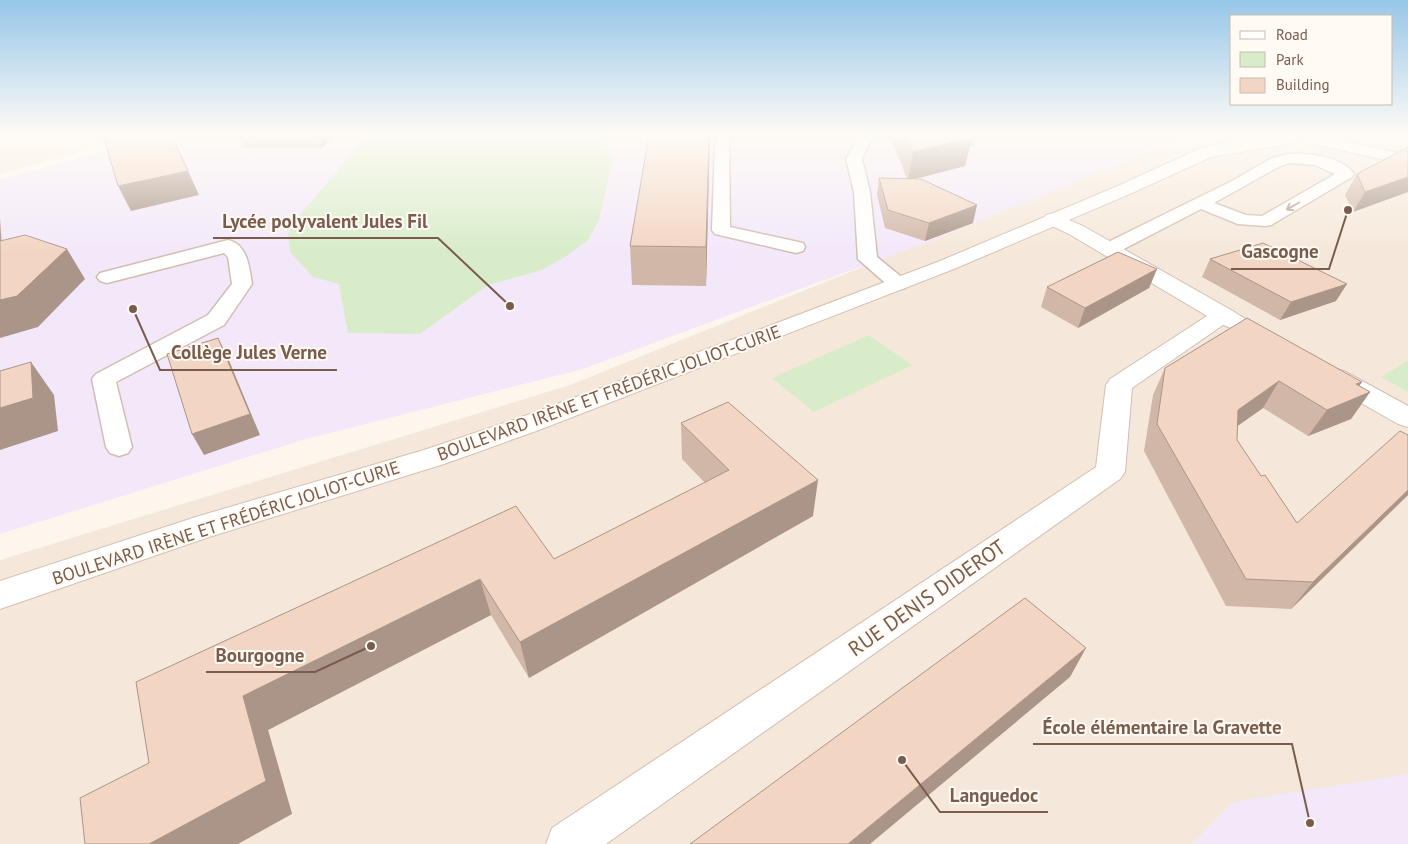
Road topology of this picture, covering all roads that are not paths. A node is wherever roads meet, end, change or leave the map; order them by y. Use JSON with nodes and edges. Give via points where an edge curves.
{"nodes":[{"id":1,"x":722,"y":174,"type":"edge"},
{"id":2,"x":858,"y":174,"type":"edge"},
{"id":3,"x":1152,"y":174,"type":"edge"},
{"id":4,"x":1253,"y":174,"type":"edge"},
{"id":5,"x":1345,"y":174,"type":"edge"},
{"id":6,"x":1200,"y":203,"type":"junction"},
{"id":7,"x":1053,"y":219,"type":"junction"},
{"id":8,"x":796,"y":247,"type":"dead end"},
{"id":9,"x":1108,"y":249,"type":"junction"},
{"id":10,"x":107,"y":277,"type":"dead end"},
{"id":11,"x":898,"y":284,"type":"junction"},
{"id":12,"x":1223,"y":316,"type":"junction"},
{"id":13,"x":1255,"y":333,"type":"edge"},
{"id":14,"x":1319,"y":368,"type":"edge"},
{"id":15,"x":1408,"y":418,"type":"edge"},
{"id":16,"x":119,"y":447,"type":"dead end"},
{"id":17,"x":0,"y":595,"type":"edge"},
{"id":18,"x":568,"y":844,"type":"edge"}],
"edges":[{"from":1,"to":8,"type":"lane","via":[[721,230]]},
{"from":2,"to":11,"type":"lane","via":[[868,259]]},
{"from":3,"to":7,"type":"street","name":"BOULEVARD IRÈNE ET FRÉDÉRIC JOLIOT-CURIE","via":[[1126,189]]},
{"from":6,"to":4,"type":"lane","one_way":true},
{"from":5,"to":6,"type":"lane","one_way":true,"via":[[1265,221],[1244,220]]},
{"from":6,"to":9,"type":"lane"},
{"from":7,"to":9,"type":"street"},
{"from":7,"to":11,"type":"street","name":"BOULEVARD IRÈNE ET FRÉDÉRIC JOLIOT-CURIE"},
{"from":9,"to":12,"type":"street"},
{"from":10,"to":16,"type":"lane","via":[[228,246],[237,256],[242,284],[216,320],[104,379]]},
{"from":11,"to":17,"type":"street","name":"BOULEVARD IRÈNE ET FRÉDÉRIC JOLIOT-CURIE","via":[[434,458],[199,528]]},
{"from":12,"to":13,"type":"street"},
{"from":12,"to":18,"type":"street","name":"RUE DENIS DIDEROT","via":[[1119,385],[1110,472]]},
{"from":14,"to":15,"type":"street"}]}
